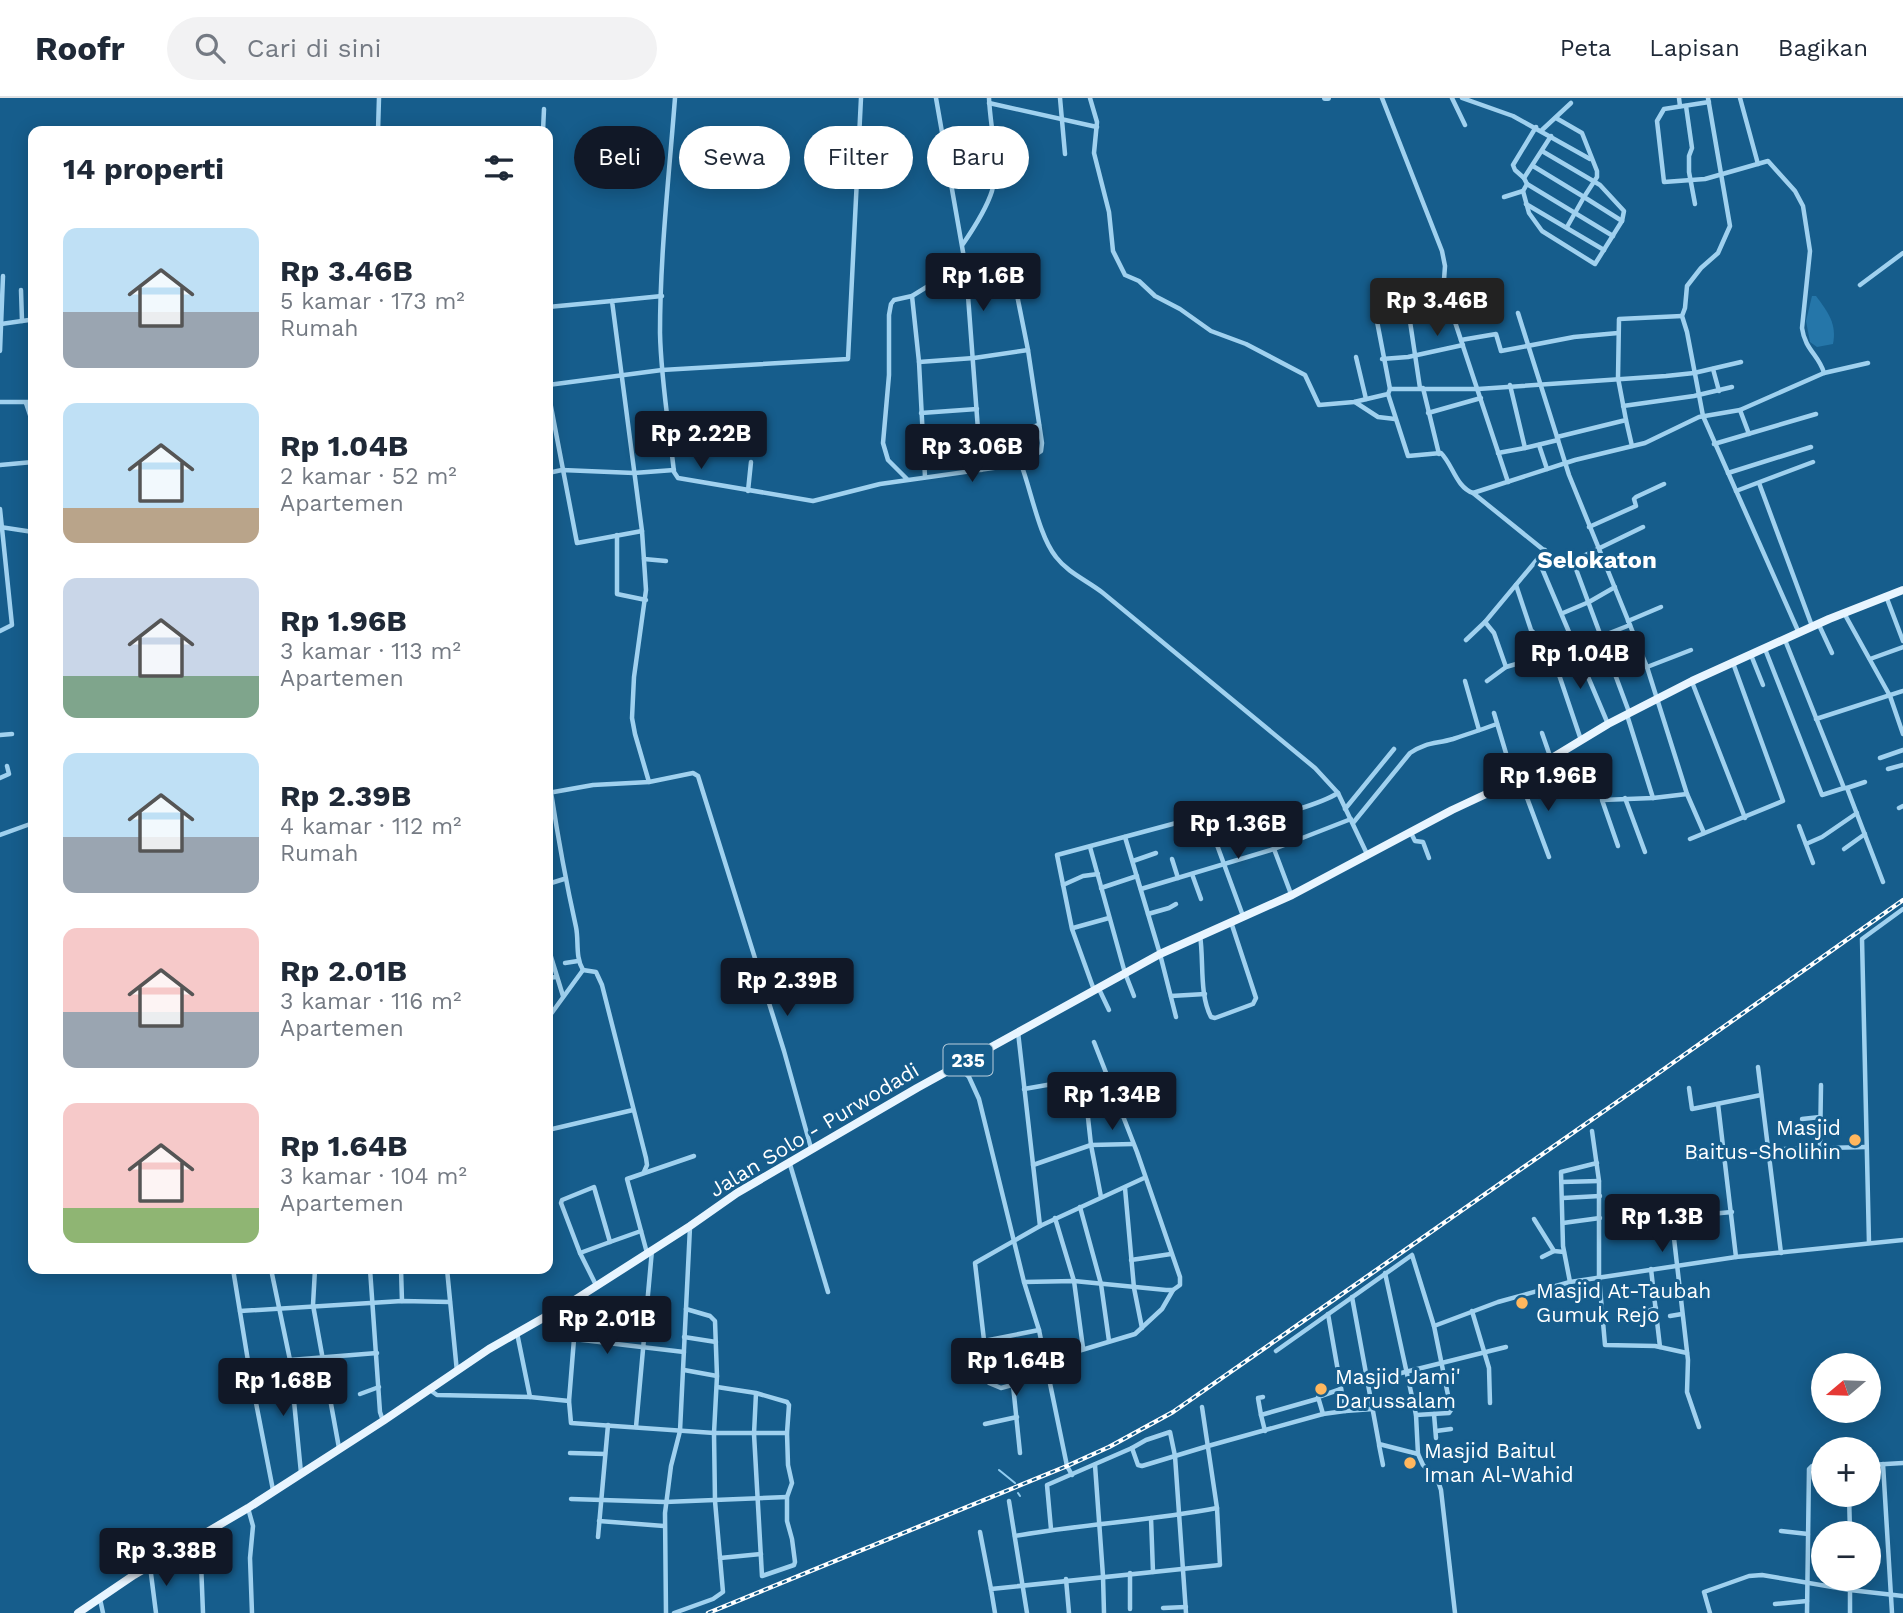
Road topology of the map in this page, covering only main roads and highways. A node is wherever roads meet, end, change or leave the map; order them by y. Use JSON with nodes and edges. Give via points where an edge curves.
{"nodes":[{"id":1,"x":1903,"y":590,"type":"edge"},
{"id":2,"x":78,"y":1613,"type":"edge"}],
"edges":[{"from":1,"to":2,"type":"main road","name":"Jalan Solo - Purwodadi","number":"235","via":[[1658,698],[1517,780],[1292,895],[1160,954],[811,1148]]}]}
